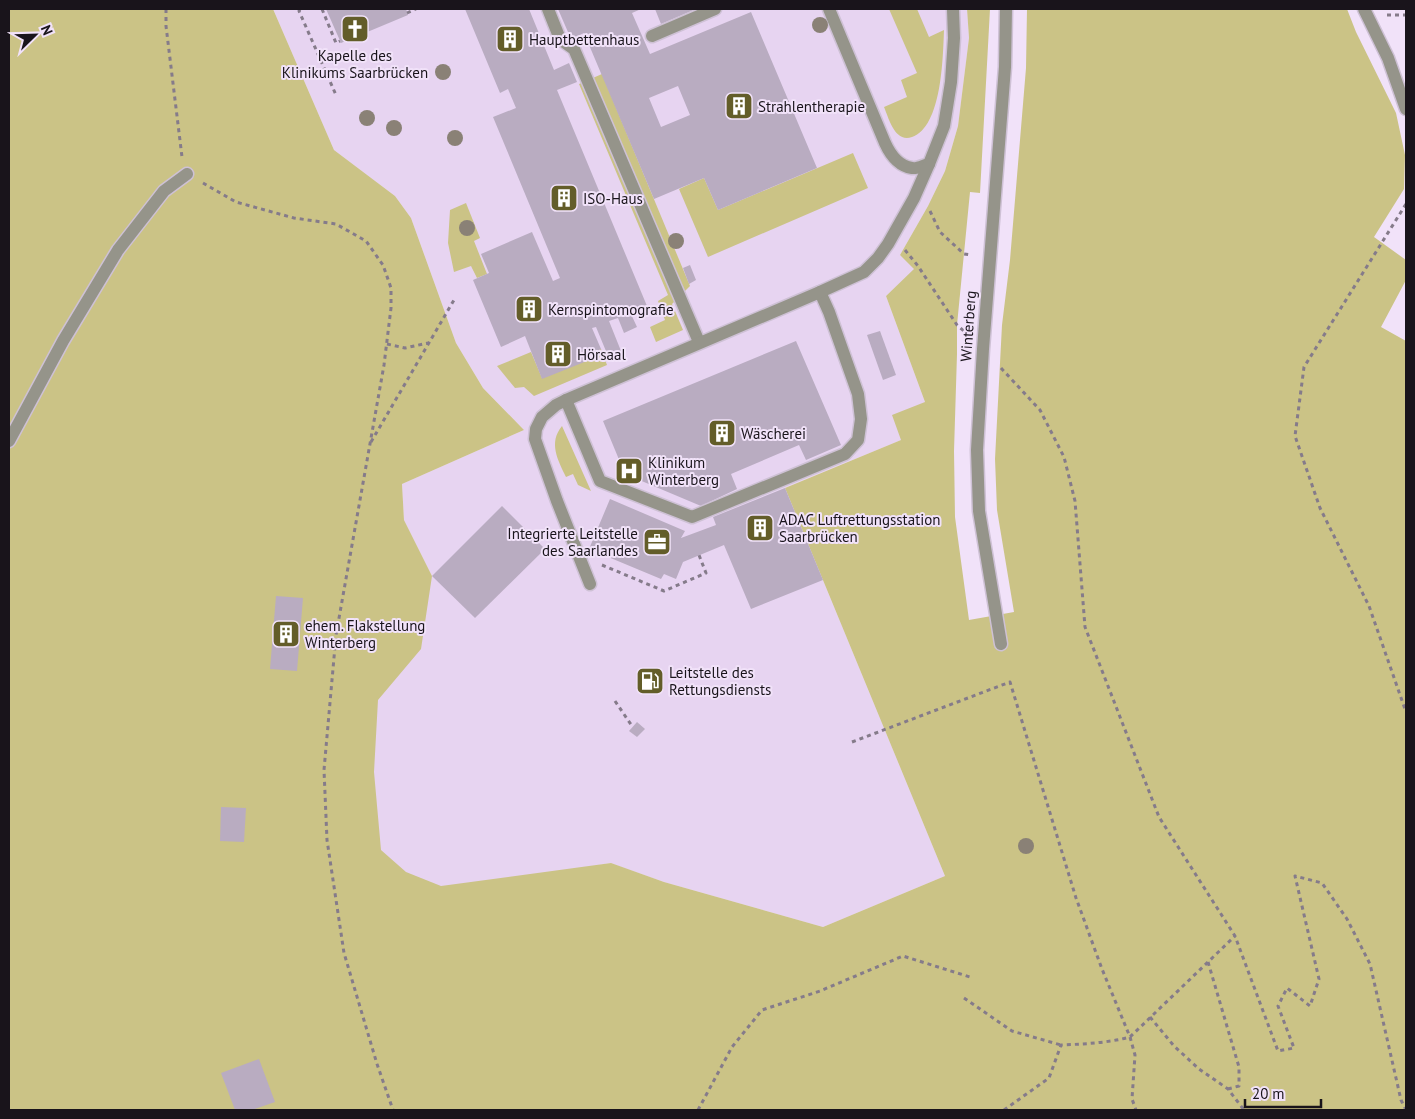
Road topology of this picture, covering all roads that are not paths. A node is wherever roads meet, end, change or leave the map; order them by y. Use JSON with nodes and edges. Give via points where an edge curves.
{"nodes":[{"id":1,"x":548,"y":9,"type":"edge"},
{"id":2,"x":715,"y":9,"type":"edge"},
{"id":3,"x":829,"y":9,"type":"edge"},
{"id":4,"x":953,"y":9,"type":"edge"},
{"id":5,"x":1006,"y":9,"type":"edge"},
{"id":6,"x":1364,"y":9,"type":"edge"},
{"id":7,"x":652,"y":36,"type":"dead end"},
{"id":8,"x":1406,"y":109,"type":"edge"},
{"id":9,"x":929,"y":164,"type":"junction"},
{"id":10,"x":187,"y":174,"type":"road end"},
{"id":11,"x":820,"y":292,"type":"junction"},
{"id":12,"x":699,"y":342,"type":"junction"},
{"id":13,"x":566,"y":400,"type":"junction"},
{"id":14,"x":9,"y":440,"type":"edge"},
{"id":15,"x":590,"y":584,"type":"dead end"},
{"id":16,"x":1002,"y":644,"type":"dead end"}],
"edges":[{"from":1,"to":12,"type":"street","via":[[560,38],[574,49]]},
{"from":2,"to":7,"type":"street"},
{"from":3,"to":9,"type":"street","via":[[892,156],[913,168]]},
{"from":4,"to":9,"type":"street","via":[[951,82],[944,126]]},
{"from":5,"to":16,"type":"street","name":"Winterberg","via":[[1005,67],[977,450],[980,511]]},
{"from":6,"to":8,"type":"street","via":[[1388,58]]},
{"from":9,"to":11,"type":"street","via":[[914,198],[878,258],[864,272]]},
{"from":10,"to":14,"type":"street","via":[[164,191],[118,250]]},
{"from":11,"to":12,"type":"street"},
{"from":11,"to":13,"type":"street","via":[[858,394],[861,419],[858,440],[845,454],[692,517],[600,481]]},
{"from":12,"to":13,"type":"street"},
{"from":13,"to":15,"type":"street","via":[[542,417],[536,429],[537,445]]}]}
